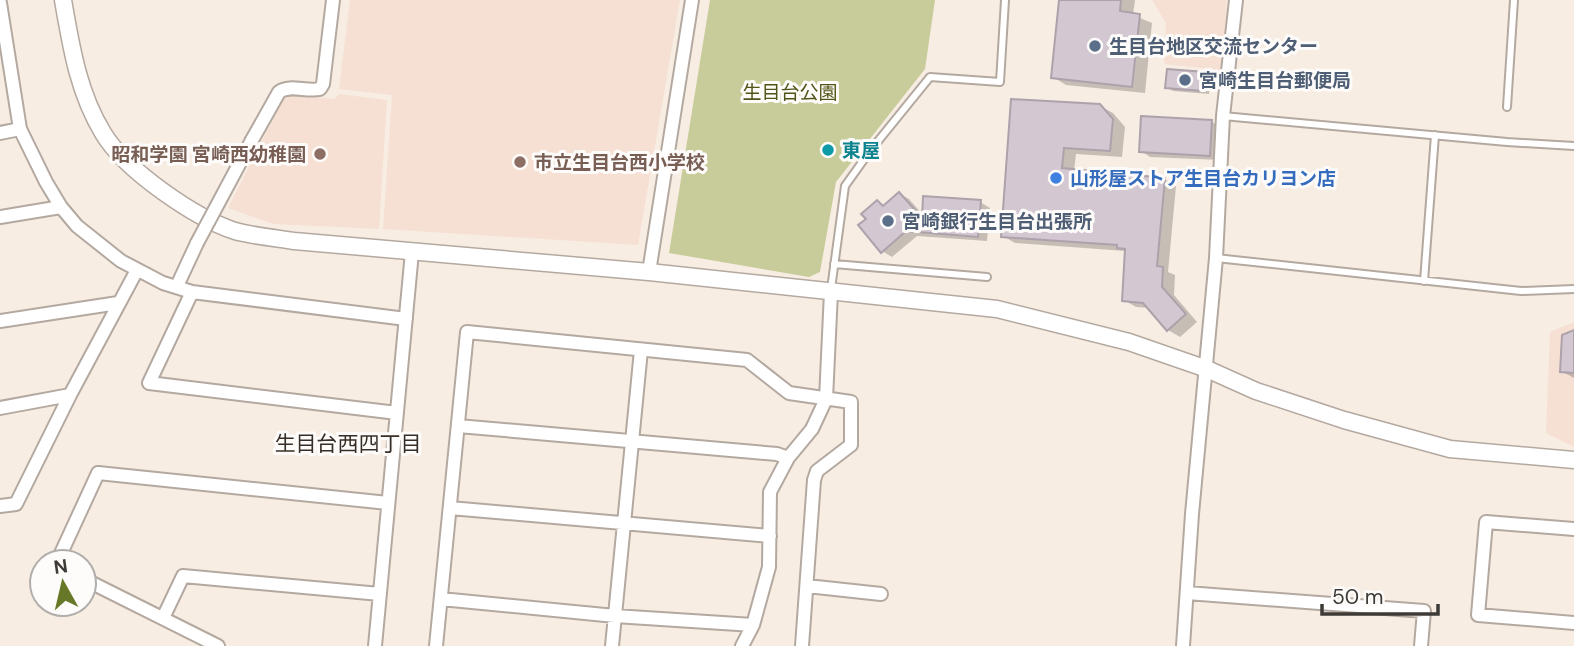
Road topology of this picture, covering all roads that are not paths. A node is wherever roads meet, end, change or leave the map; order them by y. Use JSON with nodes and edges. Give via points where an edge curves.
{"nodes":[{"id":1,"x":63,"y":0,"type":"edge"},
{"id":2,"x":333,"y":0,"type":"edge"},
{"id":3,"x":692,"y":0,"type":"edge"},
{"id":4,"x":1005,"y":0,"type":"edge"},
{"id":5,"x":1236,"y":0,"type":"edge"},
{"id":6,"x":1514,"y":0,"type":"edge"},
{"id":7,"x":0,"y":3,"type":"edge"},
{"id":8,"x":3,"y":46,"type":"edge"},
{"id":9,"x":1507,"y":107,"type":"dead end"},
{"id":10,"x":1223,"y":116,"type":"junction"},
{"id":11,"x":20,"y":129,"type":"junction"},
{"id":12,"x":0,"y":133,"type":"edge"},
{"id":13,"x":1435,"y":135,"type":"junction"},
{"id":14,"x":1574,"y":146,"type":"edge"},
{"id":15,"x":61,"y":207,"type":"junction"},
{"id":16,"x":0,"y":217,"type":"edge"},
{"id":17,"x":412,"y":252,"type":"junction"},
{"id":18,"x":1216,"y":258,"type":"junction"},
{"id":19,"x":834,"y":264,"type":"junction"},
{"id":20,"x":137,"y":270,"type":"junction"},
{"id":21,"x":649,"y":272,"type":"junction"},
{"id":22,"x":987,"y":277,"type":"dead end"},
{"id":23,"x":1424,"y":281,"type":"junction"},
{"id":24,"x":177,"y":286,"type":"junction"},
{"id":25,"x":1574,"y":289,"type":"edge"},
{"id":26,"x":192,"y":292,"type":"junction"},
{"id":27,"x":831,"y":292,"type":"junction"},
{"id":28,"x":118,"y":303,"type":"junction"},
{"id":29,"x":406,"y":319,"type":"junction"},
{"id":30,"x":0,"y":321,"type":"edge"},
{"id":31,"x":641,"y":350,"type":"junction"},
{"id":32,"x":1207,"y":369,"type":"junction"},
{"id":33,"x":70,"y":394,"type":"junction"},
{"id":34,"x":826,"y":399,"type":"junction"},
{"id":35,"x":0,"y":408,"type":"edge"},
{"id":36,"x":397,"y":414,"type":"junction"},
{"id":37,"x":458,"y":426,"type":"junction"},
{"id":38,"x":632,"y":440,"type":"junction"},
{"id":39,"x":788,"y":458,"type":"junction"},
{"id":40,"x":1574,"y":460,"type":"edge"},
{"id":41,"x":388,"y":503,"type":"junction"},
{"id":42,"x":0,"y":506,"type":"edge"},
{"id":43,"x":450,"y":508,"type":"junction"},
{"id":44,"x":624,"y":524,"type":"junction"},
{"id":45,"x":1574,"y":529,"type":"edge"},
{"id":46,"x":770,"y":536,"type":"junction"},
{"id":47,"x":63,"y":548,"type":"edge"},
{"id":48,"x":98,"y":586,"type":"edge"},
{"id":49,"x":807,"y":586,"type":"junction"},
{"id":50,"x":1187,"y":593,"type":"junction"},
{"id":51,"x":380,"y":594,"type":"junction"},
{"id":52,"x":881,"y":594,"type":"dead end"},
{"id":53,"x":441,"y":599,"type":"junction"},
{"id":54,"x":615,"y":616,"type":"junction"},
{"id":55,"x":163,"y":618,"type":"junction"},
{"id":56,"x":1574,"y":623,"type":"edge"},
{"id":57,"x":752,"y":625,"type":"junction"},
{"id":58,"x":218,"y":646,"type":"edge"},
{"id":59,"x":375,"y":646,"type":"edge"},
{"id":60,"x":436,"y":646,"type":"edge"},
{"id":61,"x":612,"y":646,"type":"edge"},
{"id":62,"x":742,"y":646,"type":"edge"},
{"id":63,"x":802,"y":646,"type":"edge"},
{"id":64,"x":1184,"y":646,"type":"edge"},
{"id":65,"x":1421,"y":646,"type":"edge"}],
"edges":[{"from":1,"to":17,"type":"street","via":[[74,62],[104,135],[131,166],[165,192],[211,221],[260,237]]},
{"from":2,"to":24,"type":"street","bridge":true,"via":[[323,84],[312,91],[284,88],[279,92]]},
{"from":3,"to":21,"type":"street"},
{"from":4,"to":19,"type":"lane","via":[[1000,82],[930,78],[845,186]]},
{"from":5,"to":10,"type":"street"},
{"from":6,"to":9,"type":"lane"},
{"from":7,"to":8,"type":"street"},
{"from":8,"to":11,"type":"street"},
{"from":10,"to":13,"type":"lane"},
{"from":10,"to":18,"type":"street"},
{"from":11,"to":12,"type":"street"},
{"from":11,"to":15,"type":"street"},
{"from":13,"to":14,"type":"lane"},
{"from":13,"to":23,"type":"lane"},
{"from":15,"to":16,"type":"street"},
{"from":15,"to":20,"type":"street","via":[[100,247]]},
{"from":17,"to":21,"type":"street"},
{"from":17,"to":29,"type":"street"},
{"from":18,"to":23,"type":"lane"},
{"from":18,"to":32,"type":"street"},
{"from":19,"to":22,"type":"lane"},
{"from":19,"to":27,"type":"lane"},
{"from":20,"to":24,"type":"street"},
{"from":20,"to":28,"type":"street"},
{"from":21,"to":27,"type":"street"},
{"from":23,"to":25,"type":"lane","via":[[1521,291]]},
{"from":24,"to":26,"type":"street"},
{"from":26,"to":29,"type":"street"},
{"from":26,"to":36,"type":"street","via":[[149,383]]},
{"from":27,"to":32,"type":"street","via":[[996,309],[1129,342]]},
{"from":27,"to":34,"type":"street"},
{"from":28,"to":30,"type":"street"},
{"from":28,"to":33,"type":"street"},
{"from":29,"to":36,"type":"street"},
{"from":31,"to":34,"type":"street","via":[[747,360],[789,393]]},
{"from":31,"to":37,"type":"street","via":[[467,332]]},
{"from":31,"to":38,"type":"street"},
{"from":32,"to":40,"type":"street","via":[[1344,421],[1450,449]]},
{"from":32,"to":50,"type":"street"},
{"from":33,"to":35,"type":"street"},
{"from":33,"to":42,"type":"street","via":[[16,504]]},
{"from":34,"to":39,"type":"street","via":[[812,429]]},
{"from":34,"to":49,"type":"street","via":[[852,402],[851,445],[817,471],[814,480]]},
{"from":36,"to":41,"type":"street"},
{"from":37,"to":38,"type":"street"},
{"from":37,"to":43,"type":"street"},
{"from":38,"to":39,"type":"street"},
{"from":38,"to":44,"type":"street"},
{"from":39,"to":46,"type":"street","via":[[770,492]]},
{"from":41,"to":47,"type":"street","via":[[97,473]]},
{"from":41,"to":51,"type":"street"},
{"from":43,"to":44,"type":"street"},
{"from":43,"to":53,"type":"street"},
{"from":44,"to":46,"type":"street"},
{"from":44,"to":54,"type":"street"},
{"from":45,"to":56,"type":"street","via":[[1486,522],[1478,615]]},
{"from":46,"to":57,"type":"street","via":[[769,567]]},
{"from":48,"to":55,"type":"street"},
{"from":49,"to":52,"type":"street"},
{"from":49,"to":63,"type":"street"},
{"from":50,"to":64,"type":"street"},
{"from":50,"to":65,"type":"street","via":[[1424,611]]},
{"from":51,"to":55,"type":"street","via":[[183,576]]},
{"from":51,"to":59,"type":"street"},
{"from":53,"to":54,"type":"street"},
{"from":53,"to":60,"type":"street"},
{"from":54,"to":57,"type":"street"},
{"from":54,"to":61,"type":"street"},
{"from":55,"to":58,"type":"street"},
{"from":57,"to":62,"type":"street"}]}
